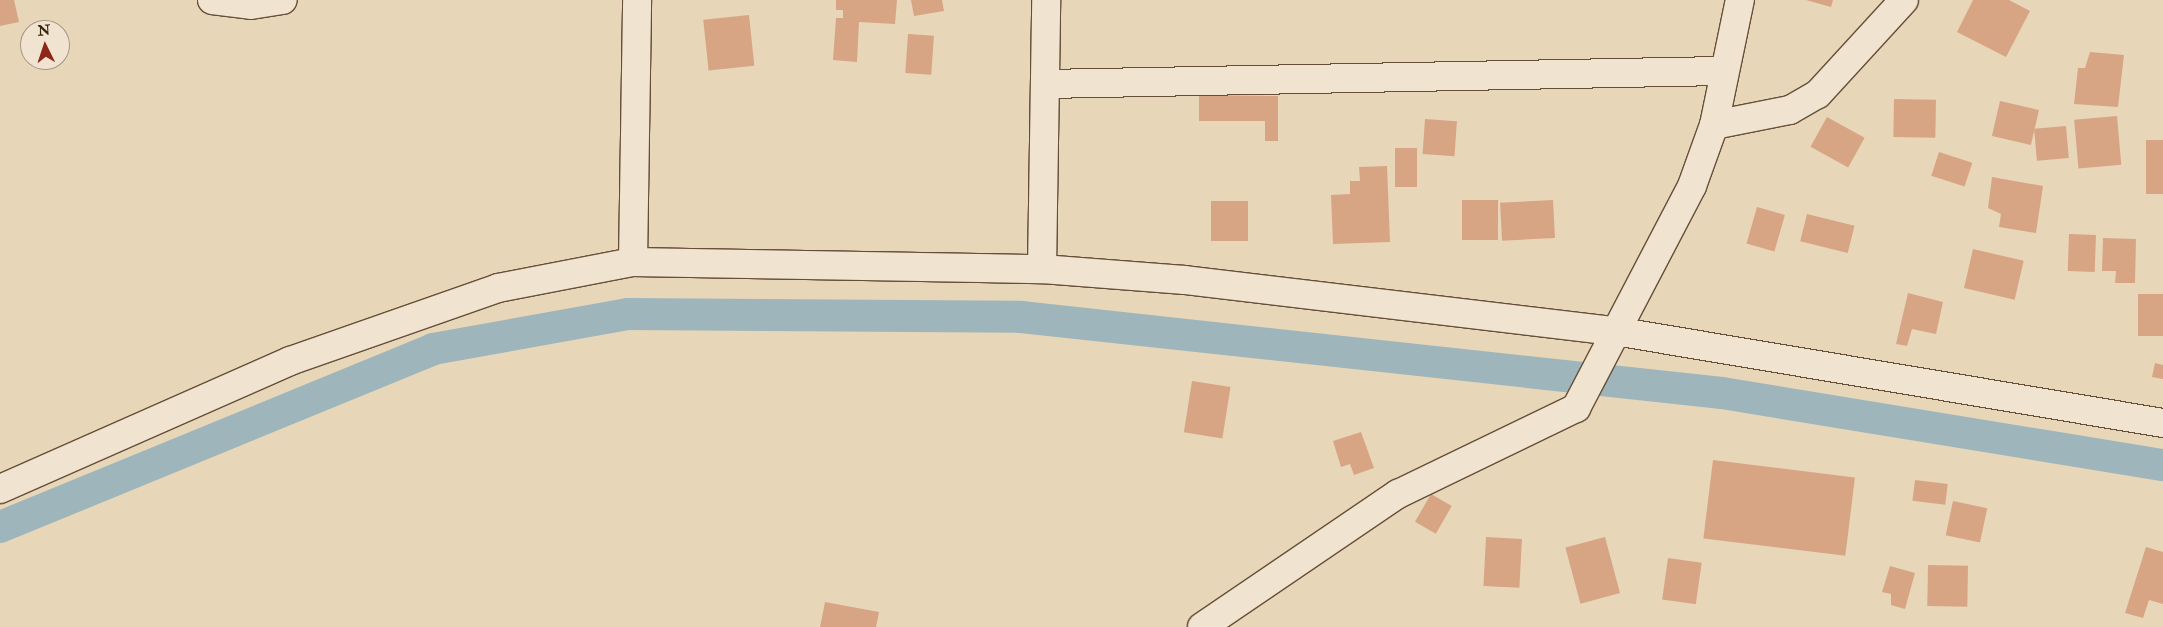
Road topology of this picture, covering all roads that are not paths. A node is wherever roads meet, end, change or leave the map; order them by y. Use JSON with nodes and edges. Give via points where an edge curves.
{"nodes":[{"id":1,"x":212,"y":0,"type":"edge"},
{"id":2,"x":283,"y":0,"type":"edge"},
{"id":3,"x":637,"y":0,"type":"edge"},
{"id":4,"x":1046,"y":0,"type":"edge"},
{"id":5,"x":1740,"y":0,"type":"edge"},
{"id":6,"x":1904,"y":0,"type":"edge"},
{"id":7,"x":1724,"y":71,"type":"junction"},
{"id":8,"x":1045,"y":84,"type":"junction"},
{"id":9,"x":1714,"y":125,"type":"junction"},
{"id":10,"x":633,"y":262,"type":"junction"},
{"id":11,"x":1042,"y":269,"type":"junction"},
{"id":12,"x":1614,"y":332,"type":"junction"},
{"id":13,"x":2163,"y":423,"type":"edge"},
{"id":14,"x":0,"y":489,"type":"edge"},
{"id":15,"x":1202,"y":627,"type":"edge"}],
"edges":[{"from":1,"to":2,"type":"street","via":[[251,5]]},
{"from":3,"to":10,"type":"street"},
{"from":4,"to":8,"type":"street"},
{"from":5,"to":7,"type":"street"},
{"from":6,"to":9,"type":"street","via":[[1818,94],[1790,110]]},
{"from":7,"to":8,"type":"street"},
{"from":7,"to":9,"type":"street"},
{"from":8,"to":11,"type":"street"},
{"from":9,"to":12,"type":"street","via":[[1692,186]]},
{"from":10,"to":11,"type":"street"},
{"from":10,"to":14,"type":"street","via":[[498,288],[290,361]]},
{"from":11,"to":12,"type":"street","via":[[1194,281]]},
{"from":12,"to":13,"type":"street"},
{"from":12,"to":15,"type":"street","via":[[1576,408],[1398,494]]}]}
